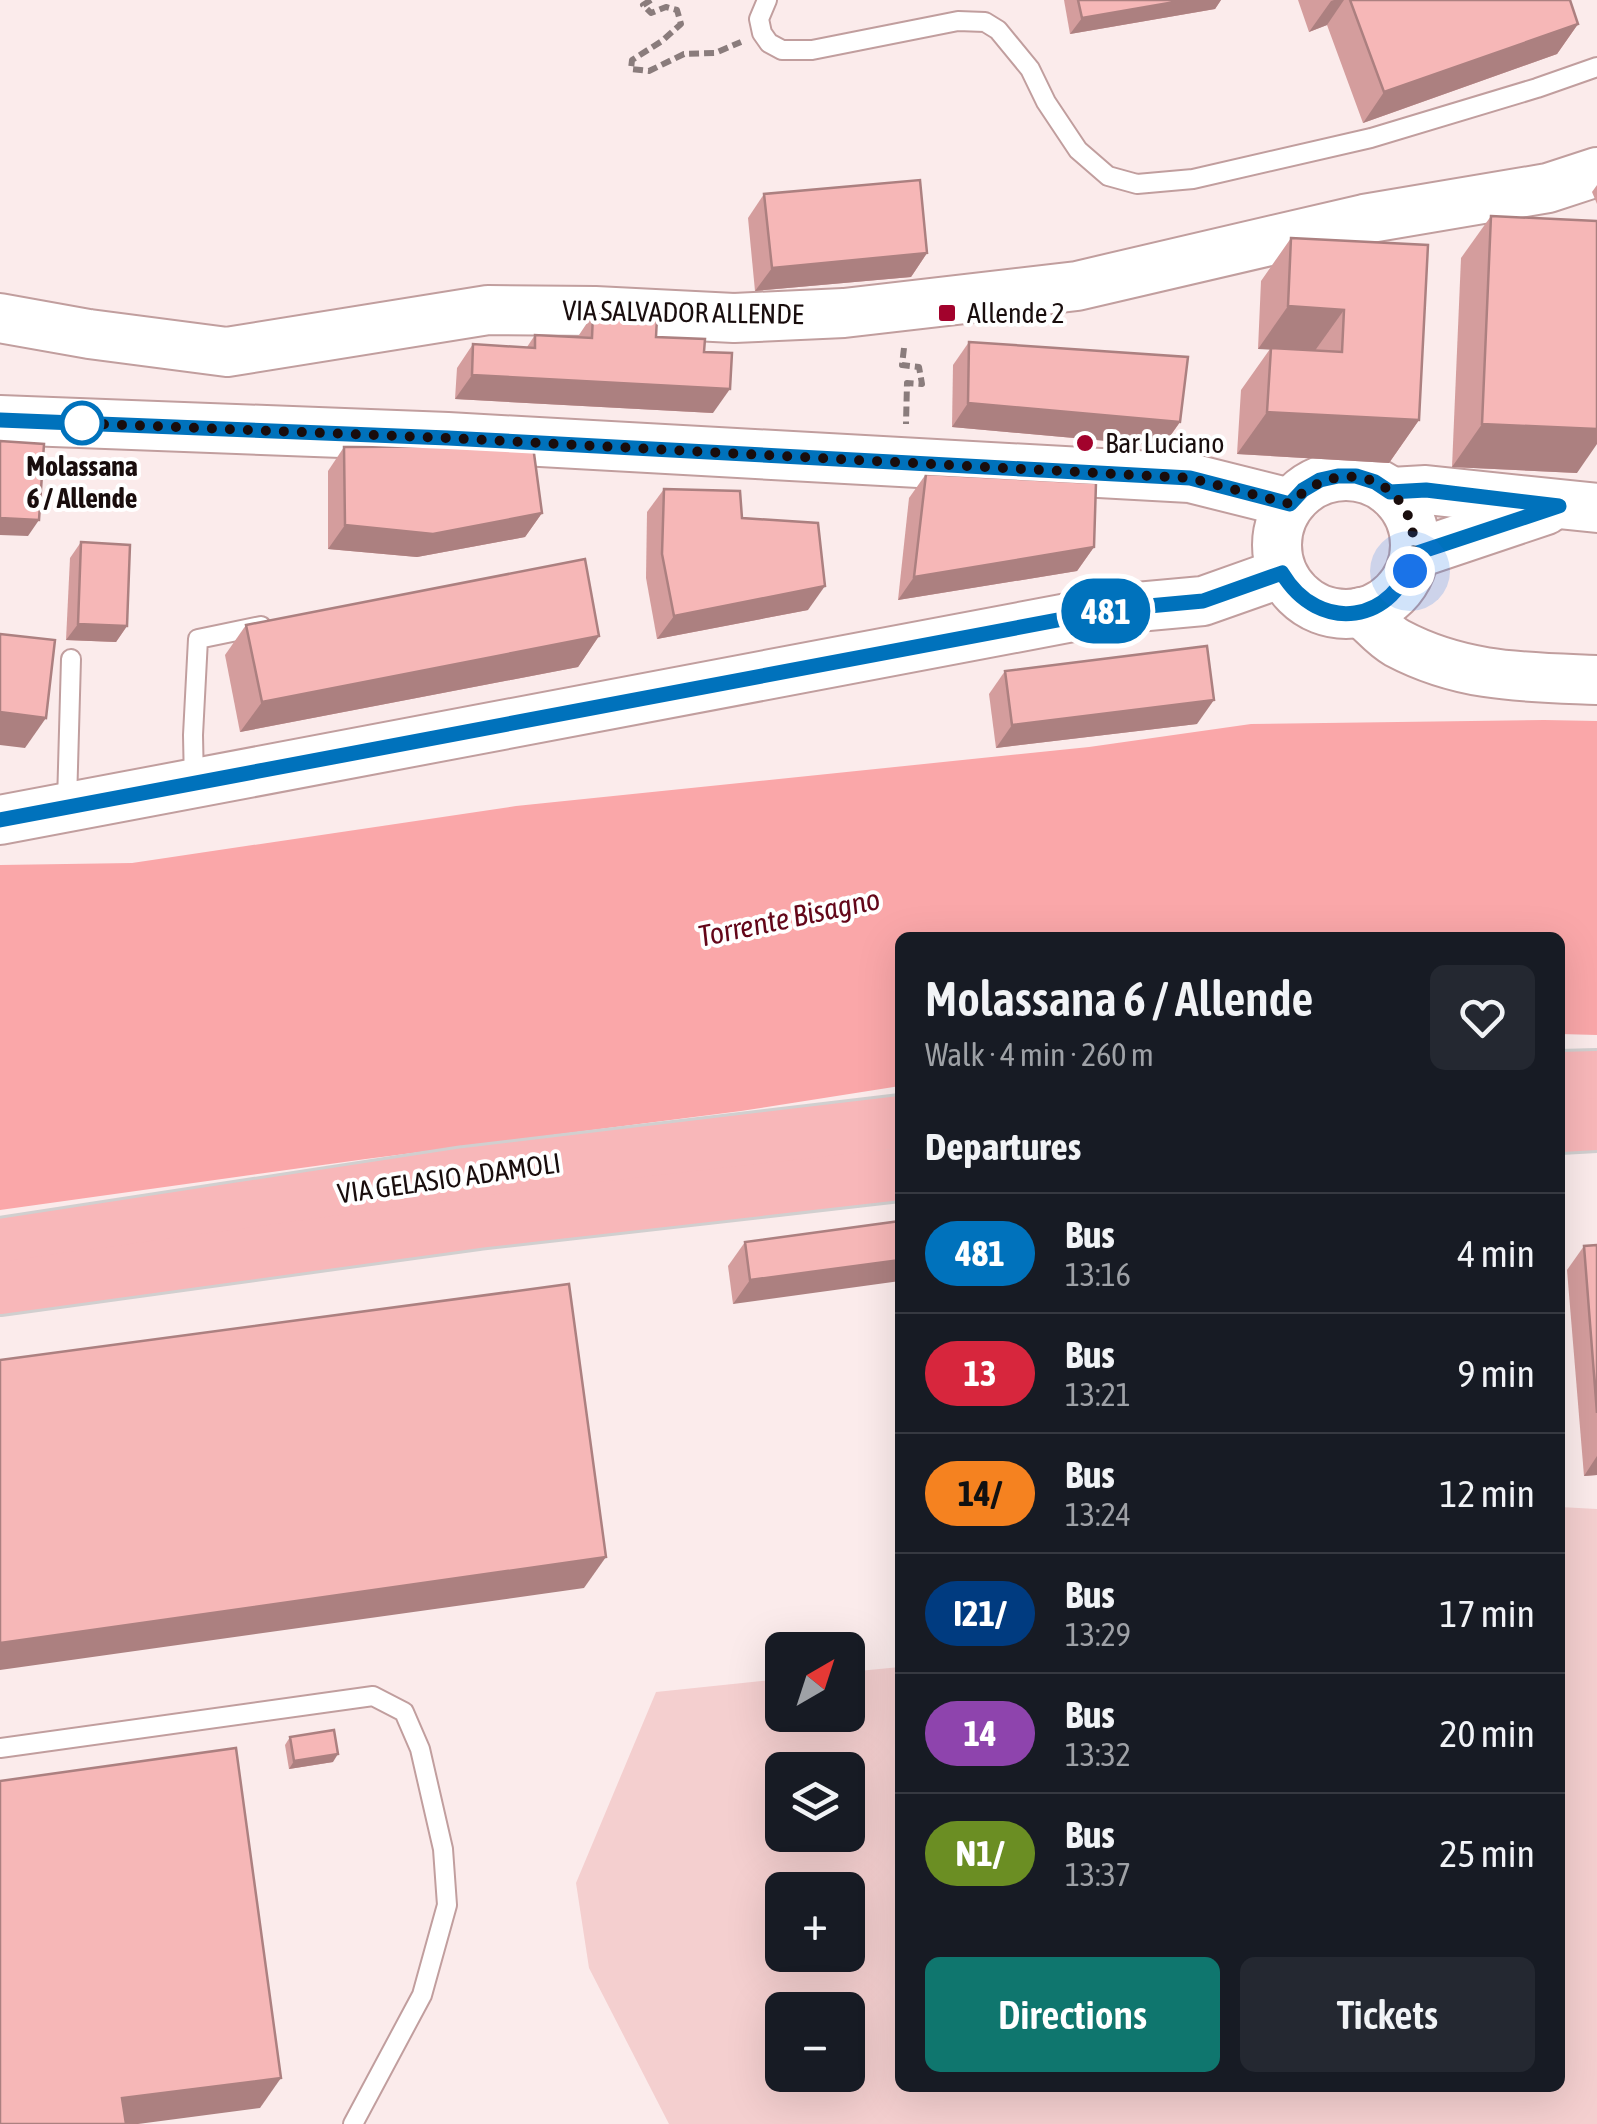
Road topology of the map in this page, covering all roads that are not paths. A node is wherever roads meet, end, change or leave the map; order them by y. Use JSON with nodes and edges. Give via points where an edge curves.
{"nodes":[{"id":1,"x":767,"y":0,"type":"edge"},
{"id":2,"x":1597,"y":66,"type":"edge"},
{"id":3,"x":1597,"y":172,"type":"edge"},
{"id":4,"x":0,"y":318,"type":"edge"},
{"id":5,"x":0,"y":420,"type":"edge"},
{"id":6,"x":1390,"y":492,"type":"junction"},
{"id":7,"x":1290,"y":504,"type":"junction"},
{"id":8,"x":1578,"y":507,"type":"edge"},
{"id":9,"x":1408,"y":570,"type":"junction"},
{"id":10,"x":1282,"y":573,"type":"junction"},
{"id":11,"x":1362,"y":612,"type":"junction"},
{"id":12,"x":261,"y":626,"type":"edge"},
{"id":13,"x":72,"y":659,"type":"dead end"},
{"id":14,"x":1462,"y":669,"type":"junction"},
{"id":15,"x":1597,"y":680,"type":"edge"},
{"id":16,"x":194,"y":784,"type":"junction"},
{"id":17,"x":66,"y":808,"type":"junction"},
{"id":18,"x":0,"y":820,"type":"edge"},
{"id":19,"x":1597,"y":1077,"type":"edge"},
{"id":20,"x":1565,"y":1078,"type":"edge"},
{"id":21,"x":895,"y":1123,"type":"edge"},
{"id":22,"x":1597,"y":1124,"type":"edge"},
{"id":23,"x":1565,"y":1126,"type":"edge"},
{"id":24,"x":895,"y":1175,"type":"edge"},
{"id":25,"x":0,"y":1245,"type":"edge"},
{"id":26,"x":0,"y":1288,"type":"edge"},
{"id":27,"x":0,"y":1748,"type":"edge"},
{"id":28,"x":353,"y":2124,"type":"edge"}],
"edges":[{"from":1,"to":2,"type":"lane","via":[[762,33],[782,50],[985,22],[1030,70],[1078,150],[1108,176],[1138,184],[1371,138]]},
{"from":3,"to":4,"type":"main road","name":"VIA SALVADOR ALLENDE","via":[[1548,188],[1364,218],[1077,286],[844,314],[734,318],[488,310],[227,352]]},
{"from":5,"to":7,"type":"main road","via":[[1190,478]]},
{"from":6,"to":7,"type":"main road","via":[[1356,476],[1338,476],[1320,480]]},
{"from":6,"to":8,"type":"main road"},
{"from":6,"to":9,"type":"main road","via":[[1415,537]]},
{"from":7,"to":10,"type":"main road","via":[[1276,540]]},
{"from":8,"to":9,"type":"main road"},
{"from":9,"to":11,"type":"main road","via":[[1384,602]]},
{"from":9,"to":14,"type":"main road"},
{"from":10,"to":11,"type":"main road","via":[[1315,606]]},
{"from":10,"to":16,"type":"main road","via":[[1203,601],[1116,609]]},
{"from":11,"to":14,"type":"main road","via":[[1394,642]]},
{"from":12,"to":16,"type":"lane","via":[[198,639]]},
{"from":13,"to":17,"type":"lane"},
{"from":14,"to":15,"type":"main road"},
{"from":16,"to":17,"type":"main road"},
{"from":17,"to":18,"type":"main road"},
{"from":19,"to":20,"type":"main road"},
{"from":21,"to":25,"type":"main road","name":"VIA GELASIO ADAMOLI","via":[[465,1174]]},
{"from":22,"to":23,"type":"main road"},
{"from":24,"to":26,"type":"main road","name":"VIA GELASIO ADAMOLI","via":[[478,1222]]},
{"from":27,"to":28,"type":"lane","via":[[373,1696],[404,1712],[420,1749],[443,1849],[448,1906],[422,1995]]}]}
